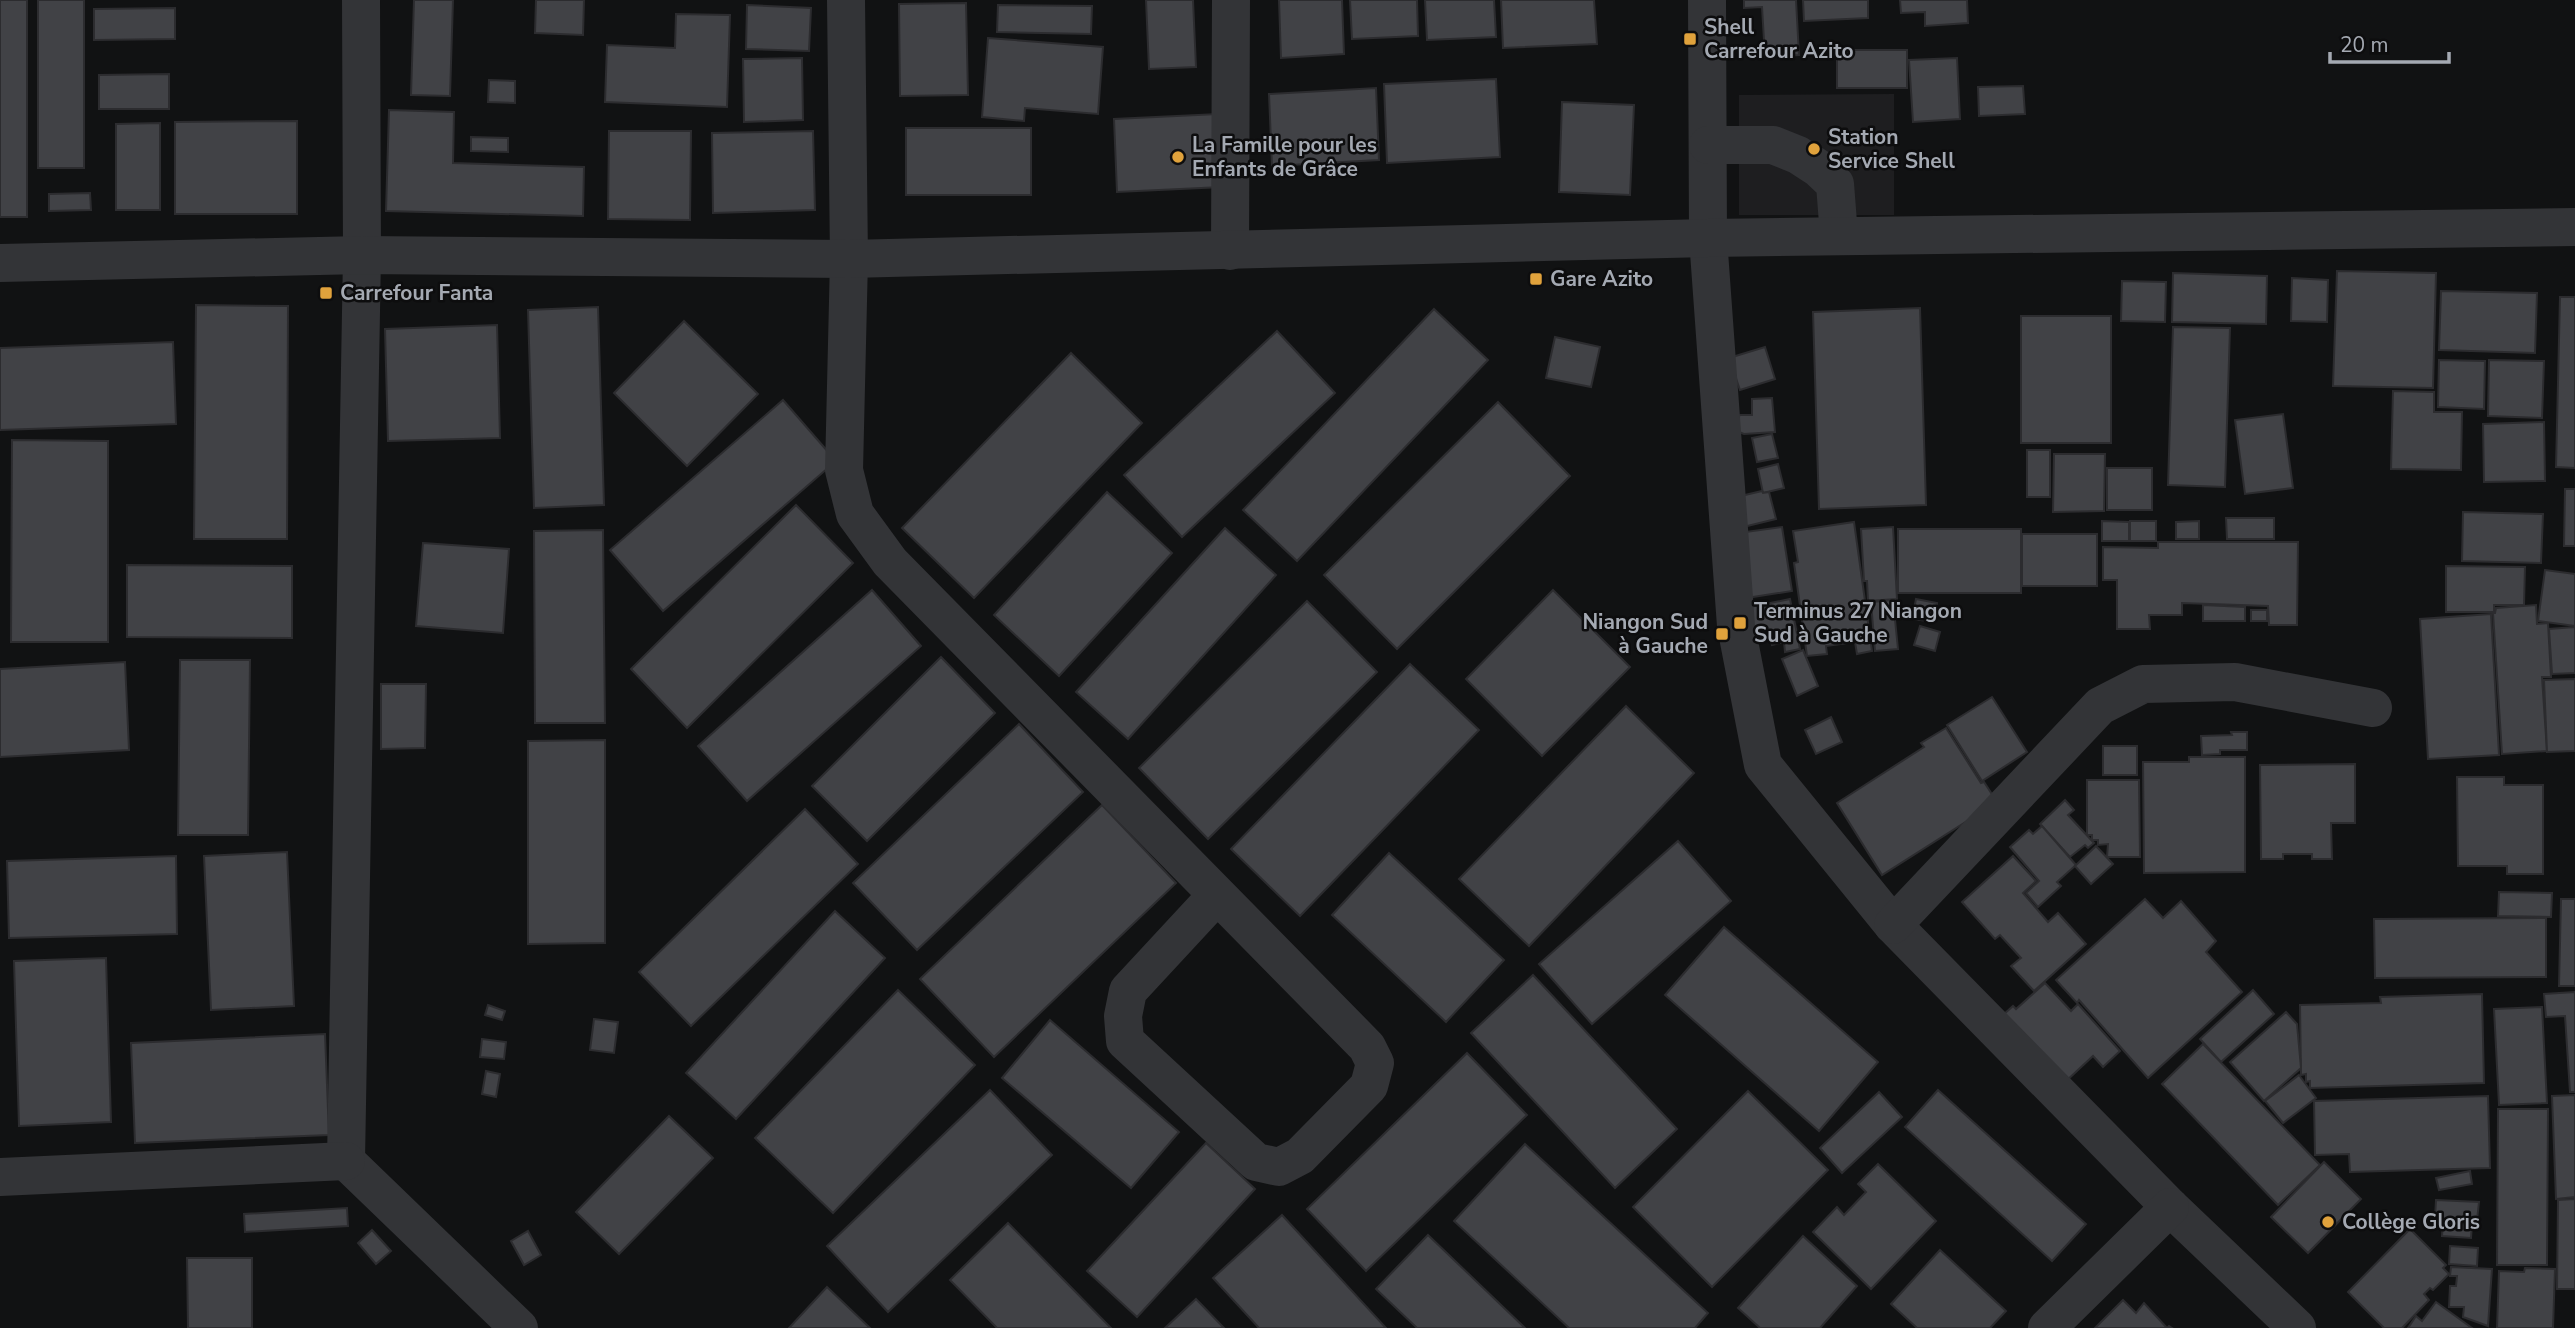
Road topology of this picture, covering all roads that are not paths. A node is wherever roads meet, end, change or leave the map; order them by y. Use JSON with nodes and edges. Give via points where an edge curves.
{"nodes":[{"id":1,"x":361,"y":0,"type":"edge"},
{"id":2,"x":846,"y":0,"type":"edge"},
{"id":3,"x":1231,"y":0,"type":"edge"},
{"id":4,"x":1707,"y":0,"type":"edge"},
{"id":5,"x":1708,"y":145,"type":"junction"},
{"id":6,"x":2575,"y":227,"type":"edge"},
{"id":7,"x":1839,"y":236,"type":"junction"},
{"id":8,"x":1708,"y":238,"type":"junction"},
{"id":9,"x":1230,"y":251,"type":"junction"},
{"id":10,"x":362,"y":255,"type":"junction"},
{"id":11,"x":849,"y":259,"type":"junction"},
{"id":12,"x":0,"y":263,"type":"edge"},
{"id":13,"x":2373,"y":708,"type":"dead end"},
{"id":14,"x":1217,"y":895,"type":"junction"},
{"id":15,"x":1893,"y":925,"type":"junction"},
{"id":16,"x":346,"y":1161,"type":"junction"},
{"id":17,"x":0,"y":1177,"type":"edge"},
{"id":18,"x":2170,"y":1207,"type":"junction"},
{"id":19,"x":519,"y":1328,"type":"edge"},
{"id":20,"x":2047,"y":1328,"type":"edge"},
{"id":21,"x":2297,"y":1328,"type":"edge"}],
"edges":[{"from":1,"to":10,"type":"street"},
{"from":2,"to":11,"type":"street"},
{"from":3,"to":9,"type":"street"},
{"from":4,"to":5,"type":"street"},
{"from":5,"to":7,"type":"street","via":[[1773,145],[1818,168],[1835,184]]},
{"from":5,"to":8,"type":"street"},
{"from":6,"to":7,"type":"street"},
{"from":7,"to":8,"type":"street"},
{"from":8,"to":9,"type":"street"},
{"from":8,"to":15,"type":"street","via":[[1736,626],[1763,765]]},
{"from":9,"to":11,"type":"street"},
{"from":10,"to":11,"type":"street"},
{"from":10,"to":12,"type":"street"},
{"from":10,"to":16,"type":"street"},
{"from":11,"to":14,"type":"street","via":[[844,470],[855,514],[890,562]]},
{"from":13,"to":15,"type":"street","via":[[2235,682],[2143,684],[2101,706]]},
{"from":14,"to":14,"type":"street","via":[[1367,1047],[1375,1063],[1369,1086],[1300,1156],[1279,1167],[1256,1162],[1125,1041],[1123,1016],[1129,991]]},
{"from":15,"to":18,"type":"street"},
{"from":16,"to":17,"type":"street"},
{"from":16,"to":19,"type":"street"},
{"from":18,"to":20,"type":"street"},
{"from":18,"to":21,"type":"street"}]}
